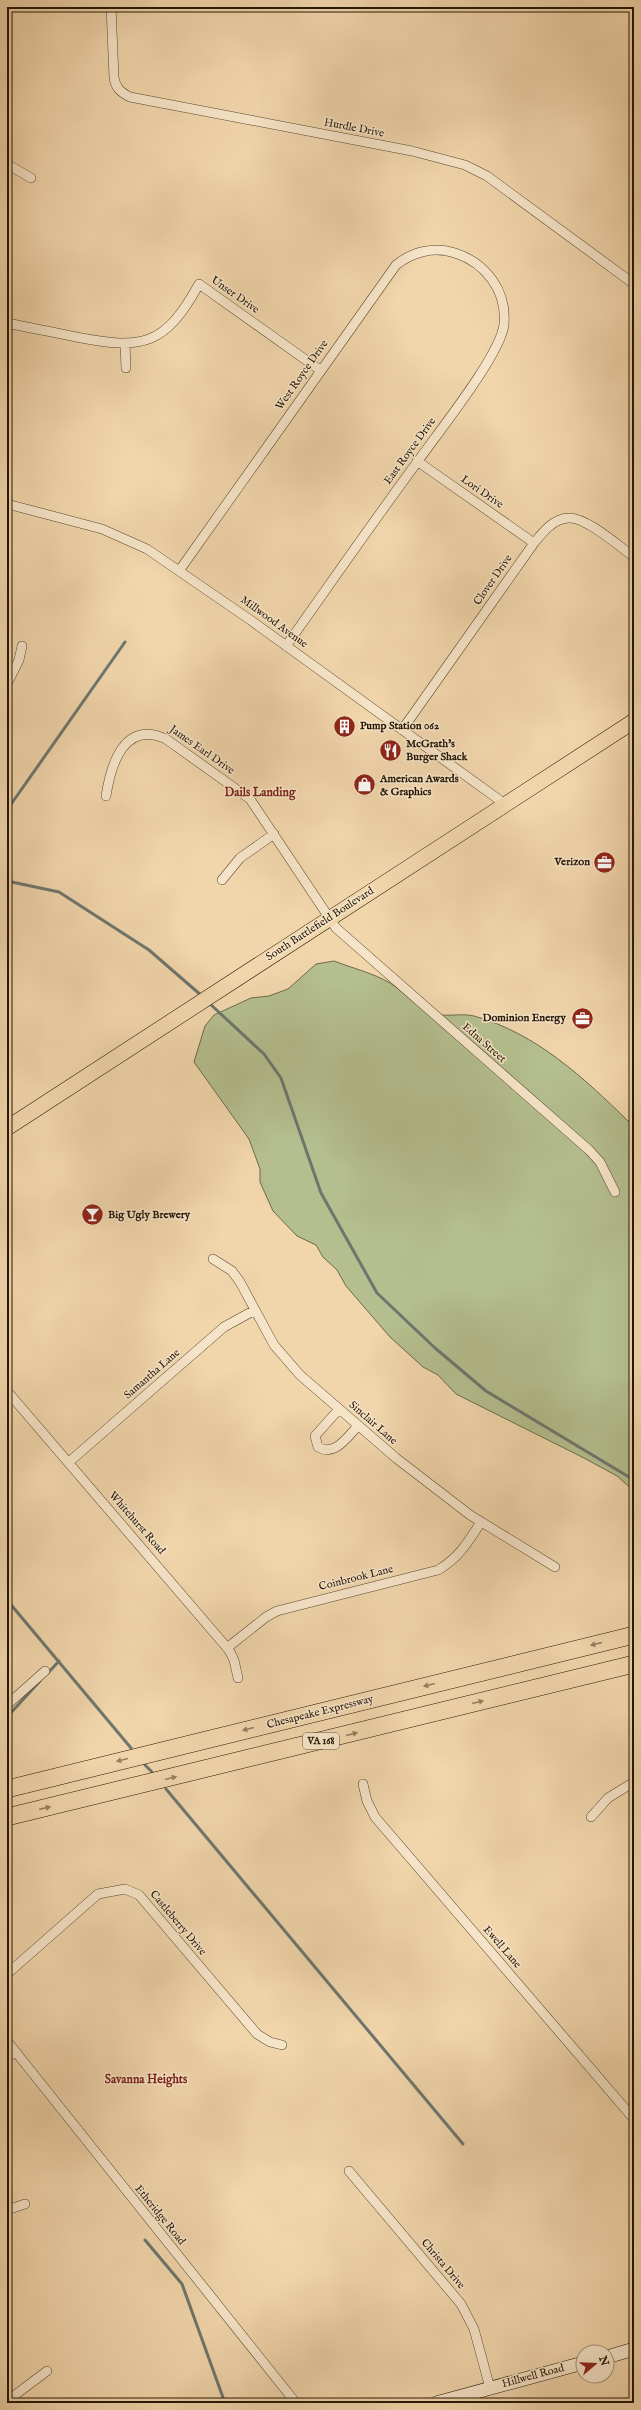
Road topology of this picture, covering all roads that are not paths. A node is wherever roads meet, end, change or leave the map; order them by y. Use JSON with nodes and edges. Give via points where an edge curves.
{"nodes":[{"id":1,"x":111,"y":7,"type":"edge"},
{"id":2,"x":7,"y":164,"type":"edge"},
{"id":3,"x":31,"y":178,"type":"dead end"},
{"id":4,"x":476,"y":263,"type":"joint"},
{"id":5,"x":634,"y":284,"type":"edge"},
{"id":6,"x":7,"y":324,"type":"edge"},
{"id":7,"x":125,"y":344,"type":"junction"},
{"id":8,"x":126,"y":368,"type":"dead end"},
{"id":9,"x":320,"y":370,"type":"junction"},
{"id":10,"x":417,"y":461,"type":"junction"},
{"id":11,"x":7,"y":504,"type":"edge"},
{"id":12,"x":534,"y":543,"type":"junction"},
{"id":13,"x":634,"y":557,"type":"edge"},
{"id":14,"x":179,"y":571,"type":"junction"},
{"id":15,"x":22,"y":646,"type":"dead end"},
{"id":16,"x":286,"y":646,"type":"junction"},
{"id":17,"x":7,"y":684,"type":"edge"},
{"id":18,"x":634,"y":721,"type":"edge"},
{"id":19,"x":402,"y":730,"type":"junction"},
{"id":20,"x":106,"y":796,"type":"dead end"},
{"id":21,"x":504,"y":804,"type":"junction"},
{"id":22,"x":274,"y":834,"type":"junction"},
{"id":23,"x":222,"y":880,"type":"dead end"},
{"id":24,"x":329,"y":918,"type":"junction"},
{"id":25,"x":7,"y":1128,"type":"edge"},
{"id":26,"x":615,"y":1192,"type":"dead end"},
{"id":27,"x":213,"y":1259,"type":"dead end"},
{"id":28,"x":255,"y":1310,"type":"junction"},
{"id":29,"x":7,"y":1391,"type":"edge"},
{"id":30,"x":339,"y":1409,"type":"junction"},
{"id":31,"x":358,"y":1426,"type":"junction"},
{"id":32,"x":69,"y":1462,"type":"junction"},
{"id":33,"x":481,"y":1522,"type":"junction"},
{"id":34,"x":555,"y":1567,"type":"dead end"},
{"id":35,"x":634,"y":1635,"type":"edge"},
{"id":36,"x":227,"y":1648,"type":"junction"},
{"id":37,"x":634,"y":1664,"type":"edge"},
{"id":38,"x":45,"y":1671,"type":"dead end"},
{"id":39,"x":238,"y":1678,"type":"dead end"},
{"id":40,"x":7,"y":1705,"type":"edge"},
{"id":41,"x":634,"y":1782,"type":"edge"},
{"id":42,"x":363,"y":1784,"type":"dead end"},
{"id":43,"x":7,"y":1789,"type":"edge"},
{"id":44,"x":7,"y":1817,"type":"edge"},
{"id":45,"x":591,"y":1817,"type":"dead end"},
{"id":46,"x":7,"y":1974,"type":"edge"},
{"id":47,"x":7,"y":2041,"type":"edge"},
{"id":48,"x":282,"y":2045,"type":"dead end"},
{"id":49,"x":17,"y":2053,"type":"junction"},
{"id":50,"x":7,"y":2056,"type":"edge"},
{"id":51,"x":634,"y":2119,"type":"edge"},
{"id":52,"x":349,"y":2171,"type":"dead end"},
{"id":53,"x":24,"y":2204,"type":"dead end"},
{"id":54,"x":7,"y":2210,"type":"edge"},
{"id":55,"x":634,"y":2349,"type":"edge"},
{"id":56,"x":615,"y":2354,"type":"edge"},
{"id":57,"x":575,"y":2365,"type":"edge"},
{"id":58,"x":47,"y":2371,"type":"dead end"},
{"id":59,"x":490,"y":2388,"type":"junction"},
{"id":60,"x":7,"y":2401,"type":"edge"},
{"id":61,"x":296,"y":2403,"type":"edge"},
{"id":62,"x":436,"y":2403,"type":"edge"}],
"edges":[{"from":1,"to":5,"type":"street","name":"Hurdle Drive","via":[[114,78],[118,89],[130,97],[412,151],[465,165],[487,176]]},
{"from":2,"to":3,"type":"street"},
{"from":4,"to":9,"type":"street","name":"West Royce Drive","via":[[452,252],[434,250],[411,255],[400,262],[381,283]]},
{"from":4,"to":10,"type":"street","name":"East Royce Drive","via":[[500,291],[504,305],[502,334],[487,363]]},
{"from":6,"to":7,"type":"street","name":"Unser Drive"},
{"from":7,"to":8,"type":"street"},
{"from":7,"to":9,"type":"street","name":"Unser Drive","via":[[147,340],[168,328],[188,304],[199,284]]},
{"from":9,"to":14,"type":"street","name":"West Royce Drive"},
{"from":10,"to":12,"type":"street","name":"Lori Drive"},
{"from":10,"to":16,"type":"street","name":"East Royce Drive"},
{"from":11,"to":14,"type":"street","name":"Millwood Avenue","via":[[115,534],[147,549]]},
{"from":12,"to":13,"type":"street","name":"Clover Drive","via":[[549,526],[570,517],[588,524]]},
{"from":12,"to":19,"type":"street","name":"Clover Drive"},
{"from":14,"to":16,"type":"street","name":"Millwood Avenue"},
{"from":15,"to":17,"type":"street","via":[[19,660]]},
{"from":16,"to":19,"type":"street","name":"Millwood Avenue"},
{"from":18,"to":21,"type":"main road","name":"South Battlefield Boulevard"},
{"from":19,"to":21,"type":"street","name":"Millwood Avenue"},
{"from":20,"to":22,"type":"street","name":"James Earl Drive","via":[[111,767],[125,744],[141,735],[159,735],[250,799]]},
{"from":21,"to":24,"type":"main road","name":"South Battlefield Boulevard"},
{"from":22,"to":23,"type":"street","via":[[240,858]]},
{"from":22,"to":24,"type":"street","name":"James Earl Drive"},
{"from":24,"to":25,"type":"main road","name":"South Battlefield Boulevard"},
{"from":24,"to":26,"type":"street","name":"Edna Street","via":[[336,928],[589,1150],[600,1162]]},
{"from":27,"to":28,"type":"street","name":"Sinclair Lane","via":[[232,1271]]},
{"from":28,"to":30,"type":"street","name":"Sinclair Lane","via":[[274,1345],[285,1358],[300,1375]]},
{"from":28,"to":32,"type":"street","name":"Samantha Lane","via":[[224,1327]]},
{"from":29,"to":32,"type":"street","name":"Whitehurst Road"},
{"from":30,"to":31,"type":"street","name":"Sinclair Lane"},
{"from":30,"to":31,"type":"street","via":[[315,1436],[318,1447],[324,1450],[335,1449]]},
{"from":31,"to":33,"type":"street","name":"Sinclair Lane"},
{"from":32,"to":36,"type":"street","name":"Whitehurst Road"},
{"from":33,"to":34,"type":"street","name":"Sinclair Lane"},
{"from":33,"to":36,"type":"street","name":"Coinbrook Lane","via":[[459,1555],[438,1570],[277,1611]]},
{"from":35,"to":43,"type":"highway","name":"Chesapeake Expressway","one_way":true},
{"from":36,"to":39,"type":"street","name":"Whitehurst Road","via":[[234,1660]]},
{"from":44,"to":37,"type":"highway","number":"VA 168","one_way":true},
{"from":38,"to":40,"type":"street"},
{"from":41,"to":45,"type":"street","via":[[608,1798]]},
{"from":42,"to":51,"type":"street","name":"Ewell Lane","via":[[375,1817]]},
{"from":46,"to":48,"type":"street","name":"Castleberry Drive","via":[[98,1894],[125,1889],[139,1895],[257,2034],[270,2042]]},
{"from":47,"to":49,"type":"street","name":"Etheridge Road"},
{"from":49,"to":50,"type":"street"},
{"from":49,"to":61,"type":"street","name":"Etheridge Road"},
{"from":52,"to":59,"type":"street","name":"Christa Drive","via":[[461,2304],[474,2329]]},
{"from":53,"to":54,"type":"street"},
{"from":55,"to":56,"type":"street"},
{"from":57,"to":59,"type":"street","name":"Hillwell Road"},
{"from":58,"to":60,"type":"street"},
{"from":59,"to":62,"type":"street","name":"Hillwell Road"}]}
